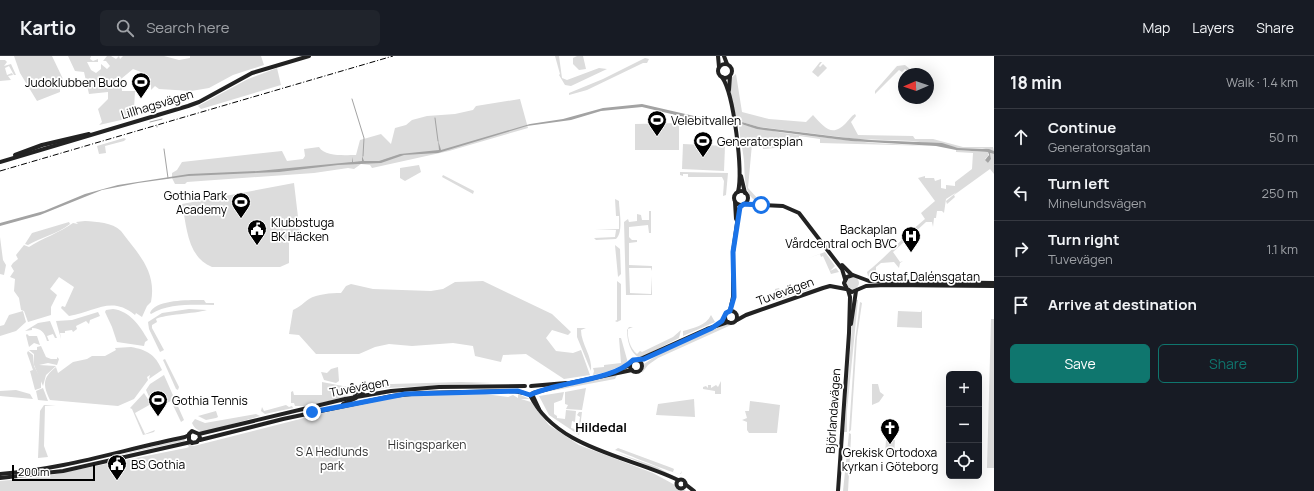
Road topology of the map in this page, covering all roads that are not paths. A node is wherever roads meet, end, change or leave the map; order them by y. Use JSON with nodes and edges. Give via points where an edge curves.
{"nodes":[{"id":1,"x":309,"y":56,"type":"edge"},
{"id":2,"x":718,"y":56,"type":"edge"},
{"id":3,"x":724,"y":56,"type":"edge"},
{"id":4,"x":727,"y":64,"type":"junction"},
{"id":5,"x":719,"y":68,"type":"junction"},
{"id":6,"x":730,"y":76,"type":"junction"},
{"id":7,"x":722,"y":77,"type":"junction"},
{"id":8,"x":728,"y":94,"type":"junction"},
{"id":9,"x":0,"y":161,"type":"edge"},
{"id":10,"x":740,"y":174,"type":"junction"},
{"id":11,"x":738,"y":192,"type":"junction"},
{"id":12,"x":746,"y":195,"type":"junction"},
{"id":13,"x":735,"y":201,"type":"junction"},
{"id":14,"x":743,"y":204,"type":"junction"},
{"id":15,"x":761,"y":205,"type":"junction"},
{"id":16,"x":736,"y":232,"type":"junction"},
{"id":17,"x":831,"y":253,"type":"junction"},
{"id":18,"x":852,"y":275,"type":"junction"},
{"id":19,"x":858,"y":277,"type":"junction"},
{"id":20,"x":845,"y":280,"type":"junction"},
{"id":21,"x":994,"y":285,"type":"edge"},
{"id":22,"x":830,"y":286,"type":"junction"},
{"id":23,"x":847,"y":290,"type":"junction"},
{"id":24,"x":857,"y":290,"type":"junction"},
{"id":25,"x":734,"y":312,"type":"junction"},
{"id":26,"x":746,"y":315,"type":"junction"},
{"id":27,"x":726,"y":320,"type":"junction"},
{"id":28,"x":737,"y":320,"type":"junction"},
{"id":29,"x":849,"y":333,"type":"junction"},
{"id":30,"x":657,"y":352,"type":"junction"},
{"id":31,"x":638,"y":360,"type":"junction"},
{"id":32,"x":630,"y":364,"type":"junction"},
{"id":33,"x":641,"y":366,"type":"junction"},
{"id":34,"x":632,"y":370,"type":"junction"},
{"id":35,"x":603,"y":376,"type":"junction"},
{"id":36,"x":570,"y":383,"type":"junction"},
{"id":37,"x":525,"y":386,"type":"junction"},
{"id":38,"x":531,"y":386,"type":"junction"},
{"id":39,"x":354,"y":391,"type":"junction"},
{"id":40,"x":524,"y":393,"type":"junction"},
{"id":41,"x":532,"y":394,"type":"junction"},
{"id":42,"x":345,"y":399,"type":"junction"},
{"id":43,"x":340,"y":407,"type":"junction"},
{"id":44,"x":189,"y":434,"type":"junction"},
{"id":45,"x":199,"y":434,"type":"junction"},
{"id":46,"x":200,"y":440,"type":"junction"},
{"id":47,"x":191,"y":442,"type":"junction"},
{"id":48,"x":0,"y":474,"type":"edge"},
{"id":49,"x":0,"y":478,"type":"edge"},
{"id":50,"x":677,"y":482,"type":"junction"},
{"id":51,"x":684,"y":486,"type":"junction"},
{"id":52,"x":689,"y":491,"type":"edge"},
{"id":53,"x":694,"y":491,"type":"edge"},
{"id":54,"x":838,"y":491,"type":"edge"}],
"edges":[{"from":1,"to":9,"type":"main road","name":"Lillhagsvägen","via":[[252,73],[188,106]]},
{"from":2,"to":5,"type":"main road"},
{"from":3,"to":4,"type":"main road"},
{"from":4,"to":5,"type":"main road","via":[[722,64]]},
{"from":4,"to":6,"type":"main road","via":[[733,69]]},
{"from":5,"to":7,"type":"main road","via":[[718,72]]},
{"from":6,"to":7,"type":"main road"},
{"from":6,"to":8,"type":"main road"},
{"from":7,"to":8,"type":"main road"},
{"from":8,"to":10,"type":"main road"},
{"from":10,"to":11,"type":"main road"},
{"from":10,"to":12,"type":"main road"},
{"from":11,"to":12,"type":"main road"},
{"from":11,"to":13,"type":"main road","via":[[734,196]]},
{"from":12,"to":14,"type":"main road"},
{"from":12,"to":15,"type":"main road"},
{"from":13,"to":14,"type":"main road"},
{"from":13,"to":16,"type":"main road"},
{"from":14,"to":15,"type":"main road"},
{"from":14,"to":16,"type":"main road","via":[[739,209]]},
{"from":15,"to":17,"type":"main road","via":[[783,206],[795,210],[802,215]]},
{"from":16,"to":25,"type":"main road","via":[[733,252]]},
{"from":17,"to":18,"type":"main road"},
{"from":17,"to":20,"type":"main road","name":"Björlandavägen","via":[[842,269]]},
{"from":18,"to":19,"type":"main road"},
{"from":18,"to":20,"type":"main road"},
{"from":19,"to":21,"type":"main road","name":"Gustaf Dalénsgatan","via":[[869,281]]},
{"from":19,"to":24,"type":"main road","name":"Björlandavägen","via":[[861,283]]},
{"from":20,"to":22,"type":"main road","name":"Tuvevägen"},
{"from":20,"to":23,"type":"main road","name":"Björlandavägen"},
{"from":21,"to":24,"type":"main road","name":"Gustaf Dalénsgatan","via":[[884,285],[866,286]]},
{"from":22,"to":23,"type":"main road","name":"Tuvevägen"},
{"from":22,"to":26,"type":"main road","name":"Tuvevägen"},
{"from":23,"to":24,"type":"main road"},
{"from":23,"to":29,"type":"main road","name":"Björlandavägen","via":[[850,297]]},
{"from":24,"to":29,"type":"main road","name":"Björlandavägen"},
{"from":25,"to":26,"type":"main road","name":"Tuvevägen"},
{"from":25,"to":27,"type":"main road","via":[[726,314]]},
{"from":25,"to":28,"type":"main road"},
{"from":26,"to":28,"type":"main road","name":"Tuvevägen"},
{"from":27,"to":28,"type":"main road","name":"Tuvevägen","via":[[733,323]]},
{"from":27,"to":30,"type":"main road","name":"Tuvevägen"},
{"from":29,"to":54,"type":"main road","name":"Björlandavägen"},
{"from":30,"to":31,"type":"main road","name":"Tuvevägen"},
{"from":30,"to":33,"type":"main road","name":"Tuvevägen"},
{"from":31,"to":32,"type":"main road","name":"Tuvevägen","via":[[633,360]]},
{"from":31,"to":33,"type":"main road"},
{"from":32,"to":34,"type":"main road"},
{"from":32,"to":35,"type":"main road","name":"Tuvevägen"},
{"from":33,"to":34,"type":"main road","name":"Tuvevägen","via":[[638,371]]},
{"from":34,"to":35,"type":"main road","name":"Tuvevägen"},
{"from":35,"to":36,"type":"main road","name":"Tuvevägen"},
{"from":36,"to":38,"type":"main road","name":"Tuvevägen"},
{"from":36,"to":41,"type":"main road","name":"Tuvevägen"},
{"from":37,"to":38,"type":"main road","name":"Tuvevägen"},
{"from":37,"to":39,"type":"main road","name":"Tuvevägen","via":[[439,387],[364,394]]},
{"from":37,"to":40,"type":"main road"},
{"from":38,"to":41,"type":"main road","via":[[534,389]]},
{"from":39,"to":42,"type":"main road","name":"Tuvevägen"},
{"from":39,"to":42,"type":"main road"},
{"from":39,"to":43,"type":"main road","via":[[354,400]]},
{"from":40,"to":41,"type":"main road","name":"Tuvevägen"},
{"from":40,"to":43,"type":"main road","name":"Tuvevägen","via":[[514,391],[405,394]]},
{"from":41,"to":50,"type":"main road","via":[[534,405],[551,423],[585,444]]},
{"from":42,"to":45,"type":"main road","name":"Tuvevägen"},
{"from":43,"to":46,"type":"main road","name":"Tuvevägen"},
{"from":44,"to":45,"type":"main road","name":"Tuvevägen","via":[[194,431]]},
{"from":44,"to":47,"type":"main road"},
{"from":44,"to":48,"type":"main road","name":"Tuvevägen","via":[[76,464]]},
{"from":45,"to":46,"type":"main road"},
{"from":46,"to":47,"type":"main road","name":"Tuvevägen"},
{"from":47,"to":49,"type":"main road","name":"Tuvevägen","via":[[64,471]]},
{"from":50,"to":51,"type":"main road","via":[[678,487]]},
{"from":50,"to":51,"type":"main road","via":[[682,480]]},
{"from":51,"to":52,"type":"main road"},
{"from":51,"to":53,"type":"main road"}]}
